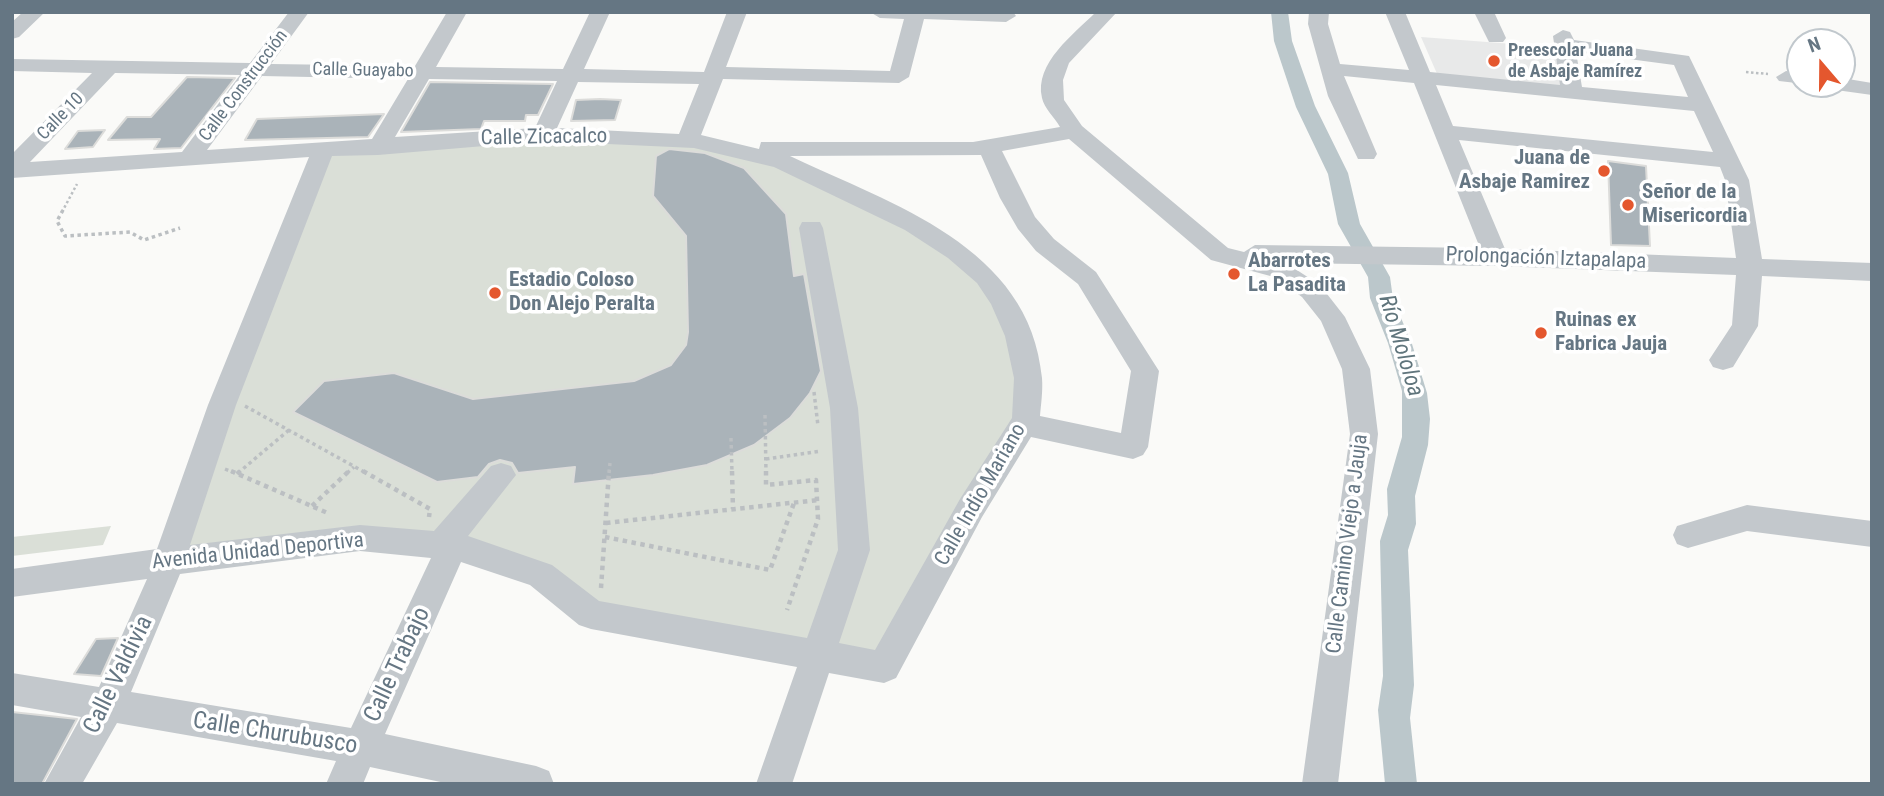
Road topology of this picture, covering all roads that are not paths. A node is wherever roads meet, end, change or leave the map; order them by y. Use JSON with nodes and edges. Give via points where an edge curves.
{"nodes":[{"id":1,"x":35,"y":12,"type":"edge"},
{"id":2,"x":299,"y":12,"type":"edge"},
{"id":3,"x":457,"y":12,"type":"edge"},
{"id":4,"x":600,"y":12,"type":"edge"},
{"id":5,"x":737,"y":12,"type":"edge"},
{"id":6,"x":880,"y":12,"type":"edge"},
{"id":7,"x":1107,"y":12,"type":"edge"},
{"id":8,"x":1319,"y":12,"type":"edge"},
{"id":9,"x":1395,"y":12,"type":"edge"},
{"id":10,"x":1485,"y":12,"type":"edge"},
{"id":11,"x":916,"y":13,"type":"edge"},
{"id":12,"x":1006,"y":16,"type":"dead end"},
{"id":13,"x":12,"y":33,"type":"edge"},
{"id":14,"x":1496,"y":38,"type":"dead end"},
{"id":15,"x":12,"y":65,"type":"edge"},
{"id":16,"x":110,"y":66,"type":"junction"},
{"id":17,"x":1331,"y":69,"type":"junction"},
{"id":18,"x":257,"y":70,"type":"junction"},
{"id":19,"x":422,"y":71,"type":"junction"},
{"id":20,"x":570,"y":75,"type":"junction"},
{"id":21,"x":714,"y":75,"type":"junction"},
{"id":22,"x":1422,"y":76,"type":"junction"},
{"id":23,"x":1572,"y":94,"type":"junction"},
{"id":24,"x":1702,"y":105,"type":"junction"},
{"id":25,"x":1074,"y":131,"type":"junction"},
{"id":26,"x":1444,"y":132,"type":"junction"},
{"id":27,"x":543,"y":134,"type":"junction"},
{"id":28,"x":690,"y":140,"type":"junction"},
{"id":29,"x":989,"y":146,"type":"junction"},
{"id":30,"x":378,"y":148,"type":"junction"},
{"id":31,"x":323,"y":151,"type":"junction"},
{"id":32,"x":1366,"y":154,"type":"dead end"},
{"id":33,"x":188,"y":160,"type":"junction"},
{"id":34,"x":1728,"y":161,"type":"junction"},
{"id":35,"x":12,"y":170,"type":"edge"},
{"id":36,"x":811,"y":228,"type":"dead end"},
{"id":37,"x":1220,"y":254,"type":"junction"},
{"id":38,"x":1496,"y":257,"type":"junction"},
{"id":39,"x":1750,"y":265,"type":"junction"},
{"id":40,"x":1872,"y":272,"type":"edge"},
{"id":41,"x":1723,"y":360,"type":"dead end"},
{"id":42,"x":1024,"y":424,"type":"junction"},
{"id":43,"x":501,"y":475,"type":"dead end"},
{"id":44,"x":1872,"y":534,"type":"edge"},
{"id":45,"x":1688,"y":535,"type":"dead end"},
{"id":46,"x":441,"y":536,"type":"junction"},
{"id":47,"x":168,"y":562,"type":"junction"},
{"id":48,"x":12,"y":583,"type":"edge"},
{"id":49,"x":818,"y":656,"type":"junction"},
{"id":50,"x":12,"y":689,"type":"edge"},
{"id":51,"x":107,"y":707,"type":"junction"},
{"id":52,"x":360,"y":747,"type":"junction"},
{"id":53,"x":62,"y":784,"type":"edge"},
{"id":54,"x":344,"y":784,"type":"edge"},
{"id":55,"x":536,"y":784,"type":"edge"},
{"id":56,"x":774,"y":784,"type":"edge"},
{"id":57,"x":1320,"y":784,"type":"edge"}],
"edges":[{"from":1,"to":13,"type":"street"},
{"from":2,"to":18,"type":"street","name":"Calle Construcción"},
{"from":3,"to":19,"type":"street"},
{"from":4,"to":20,"type":"street"},
{"from":5,"to":21,"type":"street"},
{"from":6,"to":11,"type":"street"},
{"from":7,"to":25,"type":"street","name":"Calle Camino Viejo a Jauja","via":[[1060,61],[1052,80],[1053,100]]},
{"from":8,"to":17,"type":"street"},
{"from":9,"to":22,"type":"street"},
{"from":10,"to":14,"type":"street"},
{"from":11,"to":12,"type":"street"},
{"from":11,"to":21,"type":"street","name":"Calle Guayabo","via":[[899,77]]},
{"from":15,"to":16,"type":"street","name":"Calle Guayabo"},
{"from":16,"to":18,"type":"street","name":"Calle Guayabo"},
{"from":16,"to":35,"type":"street","name":"Calle 10"},
{"from":17,"to":22,"type":"street"},
{"from":17,"to":32,"type":"street"},
{"from":18,"to":19,"type":"street","name":"Calle Guayabo"},
{"from":18,"to":33,"type":"street","name":"Calle Construcción"},
{"from":19,"to":20,"type":"street","name":"Calle Guayabo"},
{"from":19,"to":30,"type":"street"},
{"from":20,"to":21,"type":"street","name":"Calle Guayabo"},
{"from":20,"to":27,"type":"street"},
{"from":21,"to":28,"type":"street"},
{"from":22,"to":23,"type":"street"},
{"from":22,"to":26,"type":"street"},
{"from":23,"to":24,"type":"street"},
{"from":23,"to":24,"type":"street","via":[[1564,41],[1682,60]]},
{"from":24,"to":34,"type":"street"},
{"from":25,"to":29,"type":"street","name":"Calle Zicacalco"},
{"from":25,"to":37,"type":"street","name":"Calle Camino Viejo a Jauja"},
{"from":26,"to":34,"type":"street"},
{"from":26,"to":38,"type":"street"},
{"from":27,"to":28,"type":"street","name":"Calle Zicacalco"},
{"from":27,"to":30,"type":"street","name":"Calle Zicacalco"},
{"from":28,"to":29,"type":"street","name":"Calle Zicacalco","via":[[799,150]]},
{"from":28,"to":42,"type":"street","name":"Calle Indio Mariano","via":[[812,173],[914,224],[957,252],[986,277],[1018,336],[1028,378]]},
{"from":29,"to":42,"type":"street","via":[[1003,184],[1028,226],[1088,279],[1144,371],[1133,447]]},
{"from":30,"to":31,"type":"street","name":"Calle Zicacalco"},
{"from":31,"to":33,"type":"street","name":"Calle Zicacalco"},
{"from":31,"to":47,"type":"street","name":"Calle Valdivia","via":[[222,405]]},
{"from":33,"to":35,"type":"street","name":"Calle Zicacalco"},
{"from":34,"to":39,"type":"street","via":[[1737,180]]},
{"from":36,"to":49,"type":"street","via":[[844,408],[854,550]]},
{"from":37,"to":38,"type":"street","name":"Prolongación Iztapalapa"},
{"from":37,"to":57,"type":"street","name":"Calle Camino Viejo a Jauja","via":[[1283,271],[1311,291],[1332,317],[1356,369],[1364,434]]},
{"from":38,"to":39,"type":"street","name":"Prolongación Iztapalapa"},
{"from":39,"to":40,"type":"street","name":"Prolongación Iztapalapa"},
{"from":39,"to":41,"type":"street","via":[[1745,326]]},
{"from":42,"to":49,"type":"street","name":"Calle Indio Mariano","via":[[971,508],[884,667]]},
{"from":43,"to":46,"type":"street","name":"Calle Trabajo"},
{"from":44,"to":45,"type":"street","via":[[1747,518]]},
{"from":46,"to":47,"type":"street","name":"Avenida Unidad Deportiva","via":[[360,538]]},
{"from":46,"to":49,"type":"street","name":"Avenida Unidad Deportiva","via":[[534,561],[591,614]]},
{"from":46,"to":52,"type":"street","name":"Calle Trabajo"},
{"from":47,"to":48,"type":"street","name":"Avenida Unidad Deportiva"},
{"from":47,"to":51,"type":"street","name":"Calle Valdivia"},
{"from":49,"to":56,"type":"street"},
{"from":50,"to":51,"type":"street","name":"Calle Churubusco"},
{"from":51,"to":52,"type":"street","name":"Calle Churubusco"},
{"from":51,"to":53,"type":"street","name":"Calle Valdivia"},
{"from":52,"to":54,"type":"street","name":"Calle Trabajo"},
{"from":52,"to":55,"type":"street","name":"Calle Churubusco"}]}
